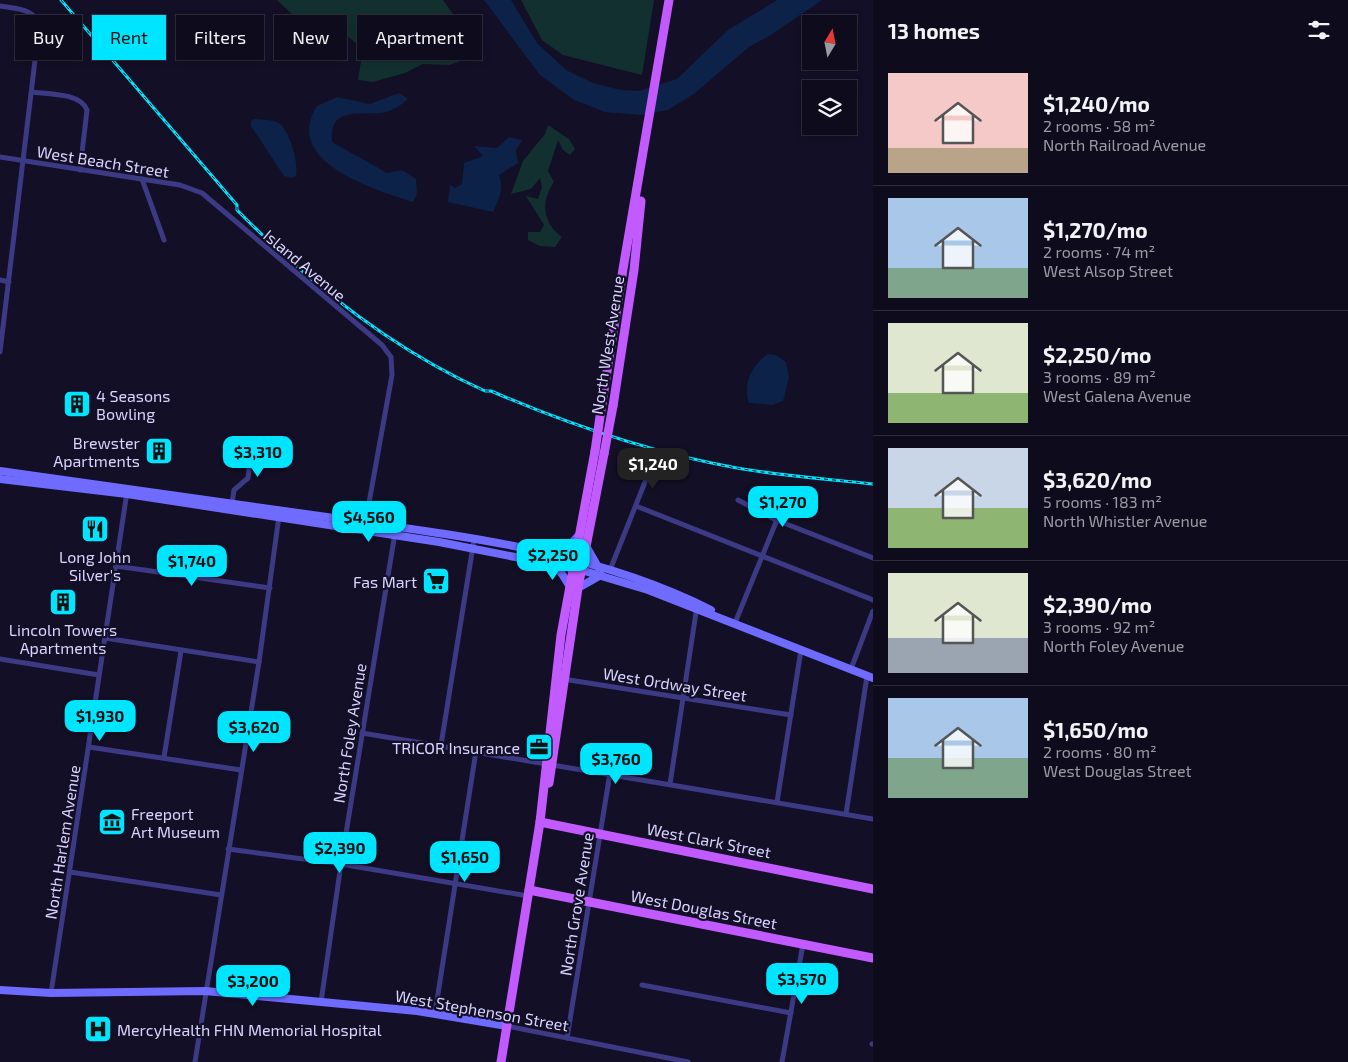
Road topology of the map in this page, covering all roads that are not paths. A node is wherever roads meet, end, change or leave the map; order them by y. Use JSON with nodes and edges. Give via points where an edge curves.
{"nodes":[{"id":1,"x":670,"y":0,"type":"edge"},
{"id":2,"x":0,"y":6,"type":"edge"},
{"id":3,"x":32,"y":92,"type":"junction"},
{"id":4,"x":647,"y":138,"type":"junction"},
{"id":5,"x":0,"y":158,"type":"edge"},
{"id":6,"x":23,"y":161,"type":"junction"},
{"id":7,"x":80,"y":170,"type":"junction"},
{"id":8,"x":142,"y":179,"type":"junction"},
{"id":9,"x":202,"y":193,"type":"joint"},
{"id":10,"x":164,"y":240,"type":"dead end"},
{"id":11,"x":0,"y":280,"type":"edge"},
{"id":12,"x":9,"y":282,"type":"junction"},
{"id":13,"x":0,"y":352,"type":"edge"},
{"id":14,"x":252,"y":444,"type":"dead end"},
{"id":15,"x":651,"y":467,"type":"dead end"},
{"id":16,"x":0,"y":471,"type":"edge"},
{"id":17,"x":0,"y":479,"type":"edge"},
{"id":18,"x":127,"y":491,"type":"junction"},
{"id":19,"x":787,"y":495,"type":"dead end"},
{"id":20,"x":738,"y":500,"type":"dead end"},
{"id":21,"x":232,"y":503,"type":"junction"},
{"id":22,"x":636,"y":506,"type":"junction"},
{"id":23,"x":280,"y":514,"type":"junction"},
{"id":24,"x":776,"y":520,"type":"junction"},
{"id":25,"x":365,"y":527,"type":"junction"},
{"id":26,"x":395,"y":531,"type":"junction"},
{"id":27,"x":580,"y":534,"type":"junction"},
{"id":28,"x":473,"y":544,"type":"junction"},
{"id":29,"x":586,"y":546,"type":"junction"},
{"id":30,"x":761,"y":555,"type":"junction"},
{"id":31,"x":873,"y":558,"type":"edge"},
{"id":32,"x":553,"y":559,"type":"junction"},
{"id":33,"x":578,"y":565,"type":"junction"},
{"id":34,"x":116,"y":566,"type":"junction"},
{"id":35,"x":610,"y":570,"type":"junction"},
{"id":36,"x":599,"y":571,"type":"junction"},
{"id":37,"x":270,"y":588,"type":"junction"},
{"id":38,"x":574,"y":588,"type":"junction"},
{"id":39,"x":873,"y":600,"type":"edge"},
{"id":40,"x":697,"y":607,"type":"junction"},
{"id":41,"x":873,"y":610,"type":"edge"},
{"id":42,"x":735,"y":622,"type":"junction"},
{"id":43,"x":105,"y":638,"type":"junction"},
{"id":44,"x":801,"y":650,"type":"junction"},
{"id":45,"x":181,"y":651,"type":"junction"},
{"id":46,"x":0,"y":659,"type":"edge"},
{"id":47,"x":258,"y":662,"type":"junction"},
{"id":48,"x":850,"y":669,"type":"junction"},
{"id":49,"x":99,"y":675,"type":"junction"},
{"id":50,"x":870,"y":677,"type":"edge"},
{"id":51,"x":560,"y":678,"type":"junction"},
{"id":52,"x":682,"y":698,"type":"junction"},
{"id":53,"x":790,"y":715,"type":"junction"},
{"id":54,"x":362,"y":733,"type":"junction"},
{"id":55,"x":441,"y":745,"type":"junction"},
{"id":56,"x":89,"y":747,"type":"junction"},
{"id":57,"x":476,"y":751,"type":"junction"},
{"id":58,"x":164,"y":757,"type":"junction"},
{"id":59,"x":550,"y":763,"type":"junction"},
{"id":60,"x":241,"y":770,"type":"junction"},
{"id":61,"x":610,"y":773,"type":"junction"},
{"id":62,"x":670,"y":784,"type":"junction"},
{"id":63,"x":777,"y":802,"type":"junction"},
{"id":64,"x":846,"y":814,"type":"junction"},
{"id":65,"x":873,"y":819,"type":"edge"},
{"id":66,"x":540,"y":822,"type":"junction"},
{"id":67,"x":599,"y":833,"type":"junction"},
{"id":68,"x":228,"y":849,"type":"junction"},
{"id":69,"x":341,"y":864,"type":"junction"},
{"id":70,"x":70,"y":872,"type":"junction"},
{"id":71,"x":455,"y":883,"type":"junction"},
{"id":72,"x":873,"y":889,"type":"edge"},
{"id":73,"x":528,"y":893,"type":"junction"},
{"id":74,"x":221,"y":895,"type":"junction"},
{"id":75,"x":589,"y":902,"type":"junction"},
{"id":76,"x":803,"y":944,"type":"junction"},
{"id":77,"x":873,"y":958,"type":"edge"},
{"id":78,"x":642,"y":985,"type":"dead end"},
{"id":79,"x":0,"y":990,"type":"edge"},
{"id":80,"x":205,"y":991,"type":"junction"},
{"id":81,"x":51,"y":993,"type":"junction"},
{"id":82,"x":321,"y":1002,"type":"junction"},
{"id":83,"x":435,"y":1013,"type":"junction"},
{"id":84,"x":791,"y":1013,"type":"junction"},
{"id":85,"x":507,"y":1026,"type":"junction"},
{"id":86,"x":567,"y":1038,"type":"junction"},
{"id":87,"x":195,"y":1062,"type":"edge"},
{"id":88,"x":501,"y":1062,"type":"edge"},
{"id":89,"x":688,"y":1062,"type":"edge"},
{"id":90,"x":782,"y":1062,"type":"edge"}],
"edges":[{"from":1,"to":4,"type":"main road","name":"North West Avenue"},
{"from":2,"to":3,"type":"street","via":[[24,10],[35,17],[39,27]]},
{"from":3,"to":6,"type":"street"},
{"from":3,"to":7,"type":"street","via":[[77,99],[86,106]]},
{"from":4,"to":27,"type":"main road","name":"North West Avenue","bridge":true},
{"from":4,"to":29,"type":"main road","name":"North West Avenue","bridge":true,"via":[[634,270],[613,406]]},
{"from":5,"to":6,"type":"street","name":"West Beach Street"},
{"from":6,"to":7,"type":"street","name":"West Beach Street"},
{"from":6,"to":12,"type":"street"},
{"from":7,"to":8,"type":"street","name":"West Beach Street"},
{"from":8,"to":9,"type":"street","name":"West Beach Street"},
{"from":8,"to":10,"type":"street"},
{"from":9,"to":25,"type":"street","name":"Island Avenue","via":[[382,345],[391,357],[392,375]]},
{"from":11,"to":12,"type":"street"},
{"from":12,"to":13,"type":"street"},
{"from":14,"to":21,"type":"street","via":[[248,478],[234,490]]},
{"from":15,"to":22,"type":"street"},
{"from":16,"to":18,"type":"main road"},
{"from":17,"to":18,"type":"main road"},
{"from":18,"to":21,"type":"main road"},
{"from":18,"to":23,"type":"main road"},
{"from":18,"to":34,"type":"street","name":"North Harlem Avenue"},
{"from":19,"to":24,"type":"street"},
{"from":20,"to":24,"type":"street"},
{"from":21,"to":23,"type":"main road"},
{"from":22,"to":30,"type":"street"},
{"from":22,"to":35,"type":"street"},
{"from":23,"to":25,"type":"main road"},
{"from":23,"to":37,"type":"street"},
{"from":24,"to":30,"type":"street"},
{"from":24,"to":31,"type":"street"},
{"from":25,"to":26,"type":"main road"},
{"from":26,"to":28,"type":"main road"},
{"from":26,"to":54,"type":"street","name":"North Foley Avenue"},
{"from":27,"to":32,"type":"main road"},
{"from":27,"to":33,"type":"main road","name":"North West Avenue"},
{"from":28,"to":32,"type":"main road"},
{"from":28,"to":55,"type":"street"},
{"from":29,"to":33,"type":"main road","name":"North West Avenue"},
{"from":29,"to":36,"type":"main road"},
{"from":30,"to":39,"type":"street"},
{"from":30,"to":42,"type":"street"},
{"from":32,"to":33,"type":"main road"},
{"from":32,"to":38,"type":"main road"},
{"from":33,"to":36,"type":"main road"},
{"from":33,"to":38,"type":"main road","name":"North West Avenue"},
{"from":34,"to":37,"type":"street"},
{"from":34,"to":43,"type":"street","name":"North Harlem Avenue"},
{"from":35,"to":36,"type":"main road"},
{"from":35,"to":40,"type":"main road","via":[[652,584]]},
{"from":36,"to":38,"type":"main road"},
{"from":36,"to":40,"type":"main road"},
{"from":37,"to":47,"type":"street"},
{"from":38,"to":51,"type":"main road","name":"North West Avenue"},
{"from":40,"to":42,"type":"main road"},
{"from":40,"to":52,"type":"street"},
{"from":41,"to":48,"type":"street"},
{"from":42,"to":44,"type":"main road"},
{"from":43,"to":45,"type":"street"},
{"from":43,"to":49,"type":"street","name":"North Harlem Avenue"},
{"from":44,"to":48,"type":"main road"},
{"from":44,"to":53,"type":"street"},
{"from":45,"to":47,"type":"street"},
{"from":45,"to":58,"type":"street"},
{"from":46,"to":49,"type":"street"},
{"from":47,"to":60,"type":"street"},
{"from":48,"to":50,"type":"main road"},
{"from":49,"to":56,"type":"street","name":"North Harlem Avenue"},
{"from":50,"to":64,"type":"street"},
{"from":51,"to":52,"type":"street","name":"West Ordway Street"},
{"from":51,"to":59,"type":"main road","name":"North West Avenue"},
{"from":52,"to":53,"type":"street","name":"West Ordway Street"},
{"from":52,"to":62,"type":"street"},
{"from":53,"to":63,"type":"street"},
{"from":54,"to":55,"type":"street"},
{"from":54,"to":69,"type":"street","name":"North Foley Avenue"},
{"from":55,"to":57,"type":"street"},
{"from":56,"to":58,"type":"street"},
{"from":56,"to":70,"type":"street","name":"North Harlem Avenue"},
{"from":57,"to":59,"type":"street"},
{"from":57,"to":71,"type":"street"},
{"from":58,"to":60,"type":"street"},
{"from":59,"to":61,"type":"street"},
{"from":59,"to":66,"type":"main road","name":"North West Avenue"},
{"from":60,"to":68,"type":"street"},
{"from":61,"to":62,"type":"street"},
{"from":61,"to":67,"type":"street","name":"North Grove Avenue"},
{"from":62,"to":63,"type":"street"},
{"from":63,"to":64,"type":"street"},
{"from":64,"to":65,"type":"street"},
{"from":66,"to":67,"type":"main road","name":"West Clark Street"},
{"from":66,"to":73,"type":"main road","name":"North West Avenue"},
{"from":67,"to":72,"type":"main road","name":"West Clark Street"},
{"from":67,"to":75,"type":"street","name":"North Grove Avenue"},
{"from":68,"to":69,"type":"street","name":"West Douglas Street"},
{"from":68,"to":74,"type":"street"},
{"from":69,"to":71,"type":"street","name":"West Douglas Street"},
{"from":69,"to":82,"type":"street","name":"North Foley Avenue"},
{"from":70,"to":74,"type":"street"},
{"from":70,"to":81,"type":"street","name":"North Harlem Avenue"},
{"from":71,"to":73,"type":"street","name":"West Douglas Street"},
{"from":71,"to":83,"type":"street"},
{"from":73,"to":75,"type":"main road","name":"West Douglas Street"},
{"from":73,"to":85,"type":"main road","name":"North West Avenue"},
{"from":74,"to":80,"type":"street"},
{"from":75,"to":76,"type":"main road","name":"West Douglas Street"},
{"from":75,"to":86,"type":"street","name":"North Grove Avenue"},
{"from":76,"to":77,"type":"main road","name":"West Douglas Street"},
{"from":76,"to":84,"type":"street"},
{"from":78,"to":84,"type":"street"},
{"from":79,"to":81,"type":"main road","name":"West Stephenson Street"},
{"from":80,"to":81,"type":"main road","name":"West Stephenson Street"},
{"from":80,"to":82,"type":"main road","name":"West Stephenson Street"},
{"from":80,"to":87,"type":"street"},
{"from":82,"to":83,"type":"main road","name":"West Stephenson Street"},
{"from":83,"to":85,"type":"main road","name":"West Stephenson Street"},
{"from":84,"to":90,"type":"street"},
{"from":85,"to":86,"type":"street","name":"West Stephenson Street"},
{"from":85,"to":88,"type":"main road","name":"North West Avenue"},
{"from":86,"to":89,"type":"street","name":"West Stephenson Street"}]}
